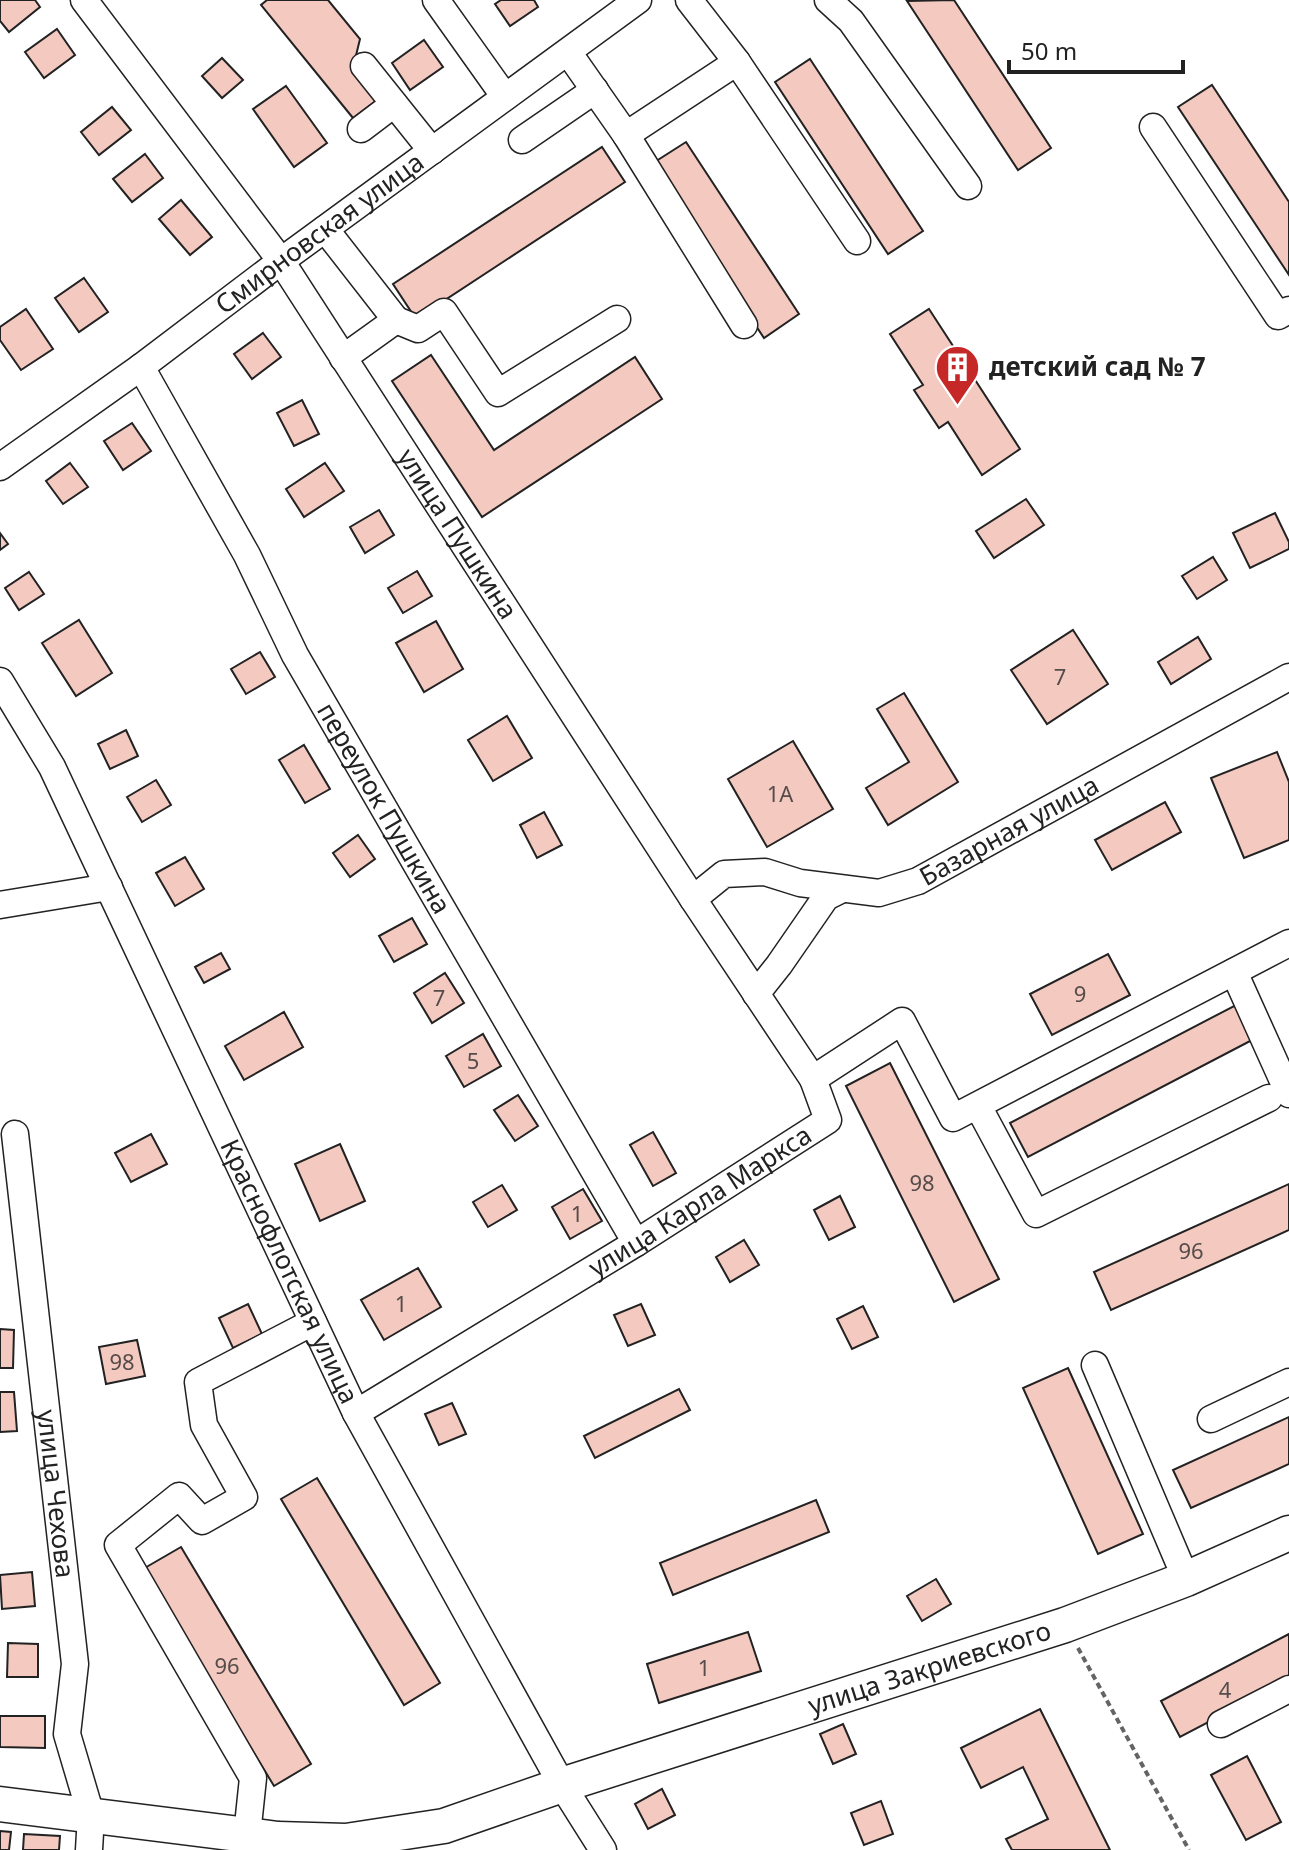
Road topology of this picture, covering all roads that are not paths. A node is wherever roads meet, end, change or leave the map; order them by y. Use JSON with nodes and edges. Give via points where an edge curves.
{"nodes":[{"id":1,"x":84,"y":0,"type":"edge"},
{"id":2,"x":436,"y":0,"type":"edge"},
{"id":3,"x":638,"y":0,"type":"edge"},
{"id":4,"x":689,"y":0,"type":"edge"},
{"id":5,"x":828,"y":0,"type":"edge"},
{"id":6,"x":568,"y":52,"type":"junction"},
{"id":7,"x":737,"y":62,"type":"junction"},
{"id":8,"x":364,"y":66,"type":"dead end"},
{"id":9,"x":595,"y":90,"type":"junction"},
{"id":10,"x":505,"y":97,"type":"junction"},
{"id":11,"x":394,"y":104,"type":"junction"},
{"id":12,"x":1153,"y":127,"type":"dead end"},
{"id":13,"x":361,"y":129,"type":"dead end"},
{"id":14,"x":626,"y":135,"type":"junction"},
{"id":15,"x":522,"y":140,"type":"dead end"},
{"id":16,"x":432,"y":151,"type":"junction"},
{"id":17,"x":968,"y":186,"type":"dead end"},
{"id":18,"x":325,"y":229,"type":"junction"},
{"id":19,"x":857,"y":241,"type":"dead end"},
{"id":20,"x":281,"y":261,"type":"junction"},
{"id":21,"x":1284,"y":313,"type":"edge"},
{"id":22,"x":617,"y":319,"type":"dead end"},
{"id":23,"x":396,"y":320,"type":"junction"},
{"id":24,"x":744,"y":325,"type":"dead end"},
{"id":25,"x":343,"y":358,"type":"junction"},
{"id":26,"x":141,"y":367,"type":"junction"},
{"id":27,"x":0,"y":467,"type":"edge"},
{"id":28,"x":1289,"y":677,"type":"edge"},
{"id":29,"x":0,"y":681,"type":"edge"},
{"id":30,"x":109,"y":887,"type":"junction"},
{"id":31,"x":840,"y":890,"type":"junction"},
{"id":32,"x":693,"y":899,"type":"junction"},
{"id":33,"x":0,"y":905,"type":"edge"},
{"id":34,"x":1289,"y":943,"type":"edge"},
{"id":35,"x":1234,"y":972,"type":"junction"},
{"id":36,"x":756,"y":994,"type":"junction"},
{"id":37,"x":813,"y":1079,"type":"junction"},
{"id":38,"x":1279,"y":1096,"type":"edge"},
{"id":39,"x":978,"y":1106,"type":"junction"},
{"id":40,"x":15,"y":1134,"type":"dead end"},
{"id":41,"x":636,"y":1243,"type":"junction"},
{"id":42,"x":313,"y":1322,"type":"junction"},
{"id":43,"x":1095,"y":1365,"type":"dead end"},
{"id":44,"x":1289,"y":1382,"type":"edge"},
{"id":45,"x":356,"y":1413,"type":"junction"},
{"id":46,"x":1211,"y":1419,"type":"dead end"},
{"id":47,"x":1289,"y":1533,"type":"edge"},
{"id":48,"x":1186,"y":1579,"type":"junction"},
{"id":49,"x":1289,"y":1689,"type":"edge"},
{"id":50,"x":1221,"y":1724,"type":"dead end"},
{"id":51,"x":562,"y":1785,"type":"junction"},
{"id":52,"x":0,"y":1804,"type":"edge"},
{"id":53,"x":91,"y":1815,"type":"junction"},
{"id":54,"x":247,"y":1835,"type":"junction"},
{"id":55,"x":89,"y":1850,"type":"edge"},
{"id":56,"x":603,"y":1850,"type":"edge"}],
"edges":[{"from":1,"to":20,"type":"street","name":"улица Пушкина"},
{"from":2,"to":10,"type":"street"},
{"from":3,"to":6,"type":"street","name":"Смирновская улица"},
{"from":4,"to":7,"type":"street"},
{"from":5,"to":17,"type":"street","via":[[851,21]]},
{"from":6,"to":9,"type":"street"},
{"from":6,"to":10,"type":"street","name":"Смирновская улица"},
{"from":7,"to":14,"type":"street"},
{"from":7,"to":19,"type":"street"},
{"from":8,"to":11,"type":"street"},
{"from":9,"to":14,"type":"street"},
{"from":9,"to":15,"type":"street"},
{"from":10,"to":16,"type":"street","name":"Смирновская улица"},
{"from":11,"to":13,"type":"street"},
{"from":11,"to":16,"type":"street"},
{"from":12,"to":21,"type":"street"},
{"from":14,"to":24,"type":"street"},
{"from":16,"to":18,"type":"street","name":"Смирновская улица"},
{"from":18,"to":20,"type":"street","name":"Смирновская улица"},
{"from":18,"to":23,"type":"street"},
{"from":20,"to":25,"type":"street","name":"улица Пушкина"},
{"from":20,"to":26,"type":"street","name":"Смирновская улица"},
{"from":22,"to":23,"type":"street","via":[[498,393],[444,312],[418,329]]},
{"from":23,"to":25,"type":"street"},
{"from":25,"to":32,"type":"street","name":"улица Пушкина"},
{"from":26,"to":27,"type":"street","name":"Смирновская улица"},
{"from":26,"to":41,"type":"street","name":"переулок Пушкина","via":[[247,555],[295,655]]},
{"from":28,"to":31,"type":"street","name":"Базарная улица","via":[[918,881],[879,893]]},
{"from":29,"to":30,"type":"street","name":"Краснофлотская улица","via":[[52,767]]},
{"from":30,"to":33,"type":"street"},
{"from":30,"to":42,"type":"street","name":"Краснофлотская улица"},
{"from":31,"to":32,"type":"street","name":"Базарная улица","via":[[765,872],[724,874]]},
{"from":31,"to":36,"type":"street","via":[[826,897]]},
{"from":32,"to":36,"type":"street","name":"улица Пушкина"},
{"from":34,"to":35,"type":"street"},
{"from":35,"to":38,"type":"street"},
{"from":35,"to":39,"type":"street"},
{"from":36,"to":37,"type":"street","name":"улица Пушкина"},
{"from":37,"to":39,"type":"street","via":[[902,1021],[953,1118]]},
{"from":37,"to":41,"type":"street","name":"улица Карла Маркса","via":[[828,1120]]},
{"from":38,"to":39,"type":"street","via":[[1036,1214]]},
{"from":40,"to":53,"type":"street","name":"улица Чехова","via":[[75,1664],[67,1734]]},
{"from":41,"to":45,"type":"street","name":"улица Карла Маркса"},
{"from":42,"to":45,"type":"street","name":"Краснофлотская улица"},
{"from":42,"to":54,"type":"street","via":[[198,1382],[204,1425],[244,1497],[202,1521],[179,1496],[118,1545],[253,1778]]},
{"from":43,"to":48,"type":"street"},
{"from":44,"to":46,"type":"street"},
{"from":45,"to":51,"type":"street","name":"Краснофлотская улица"},
{"from":47,"to":48,"type":"main road","name":"улица Закриевского"},
{"from":48,"to":51,"type":"main road","name":"улица Закриевского","via":[[1065,1625]]},
{"from":49,"to":50,"type":"street"},
{"from":51,"to":54,"type":"main road","name":"улица Закриевского","via":[[444,1826],[388,1835],[346,1841]]},
{"from":51,"to":56,"type":"street","name":"Краснофлотская улица"},
{"from":52,"to":53,"type":"main road","name":"улица Закриевского"},
{"from":53,"to":54,"type":"main road","name":"улица Закриевского"},
{"from":53,"to":55,"type":"street","name":"улица Чехова"}]}
